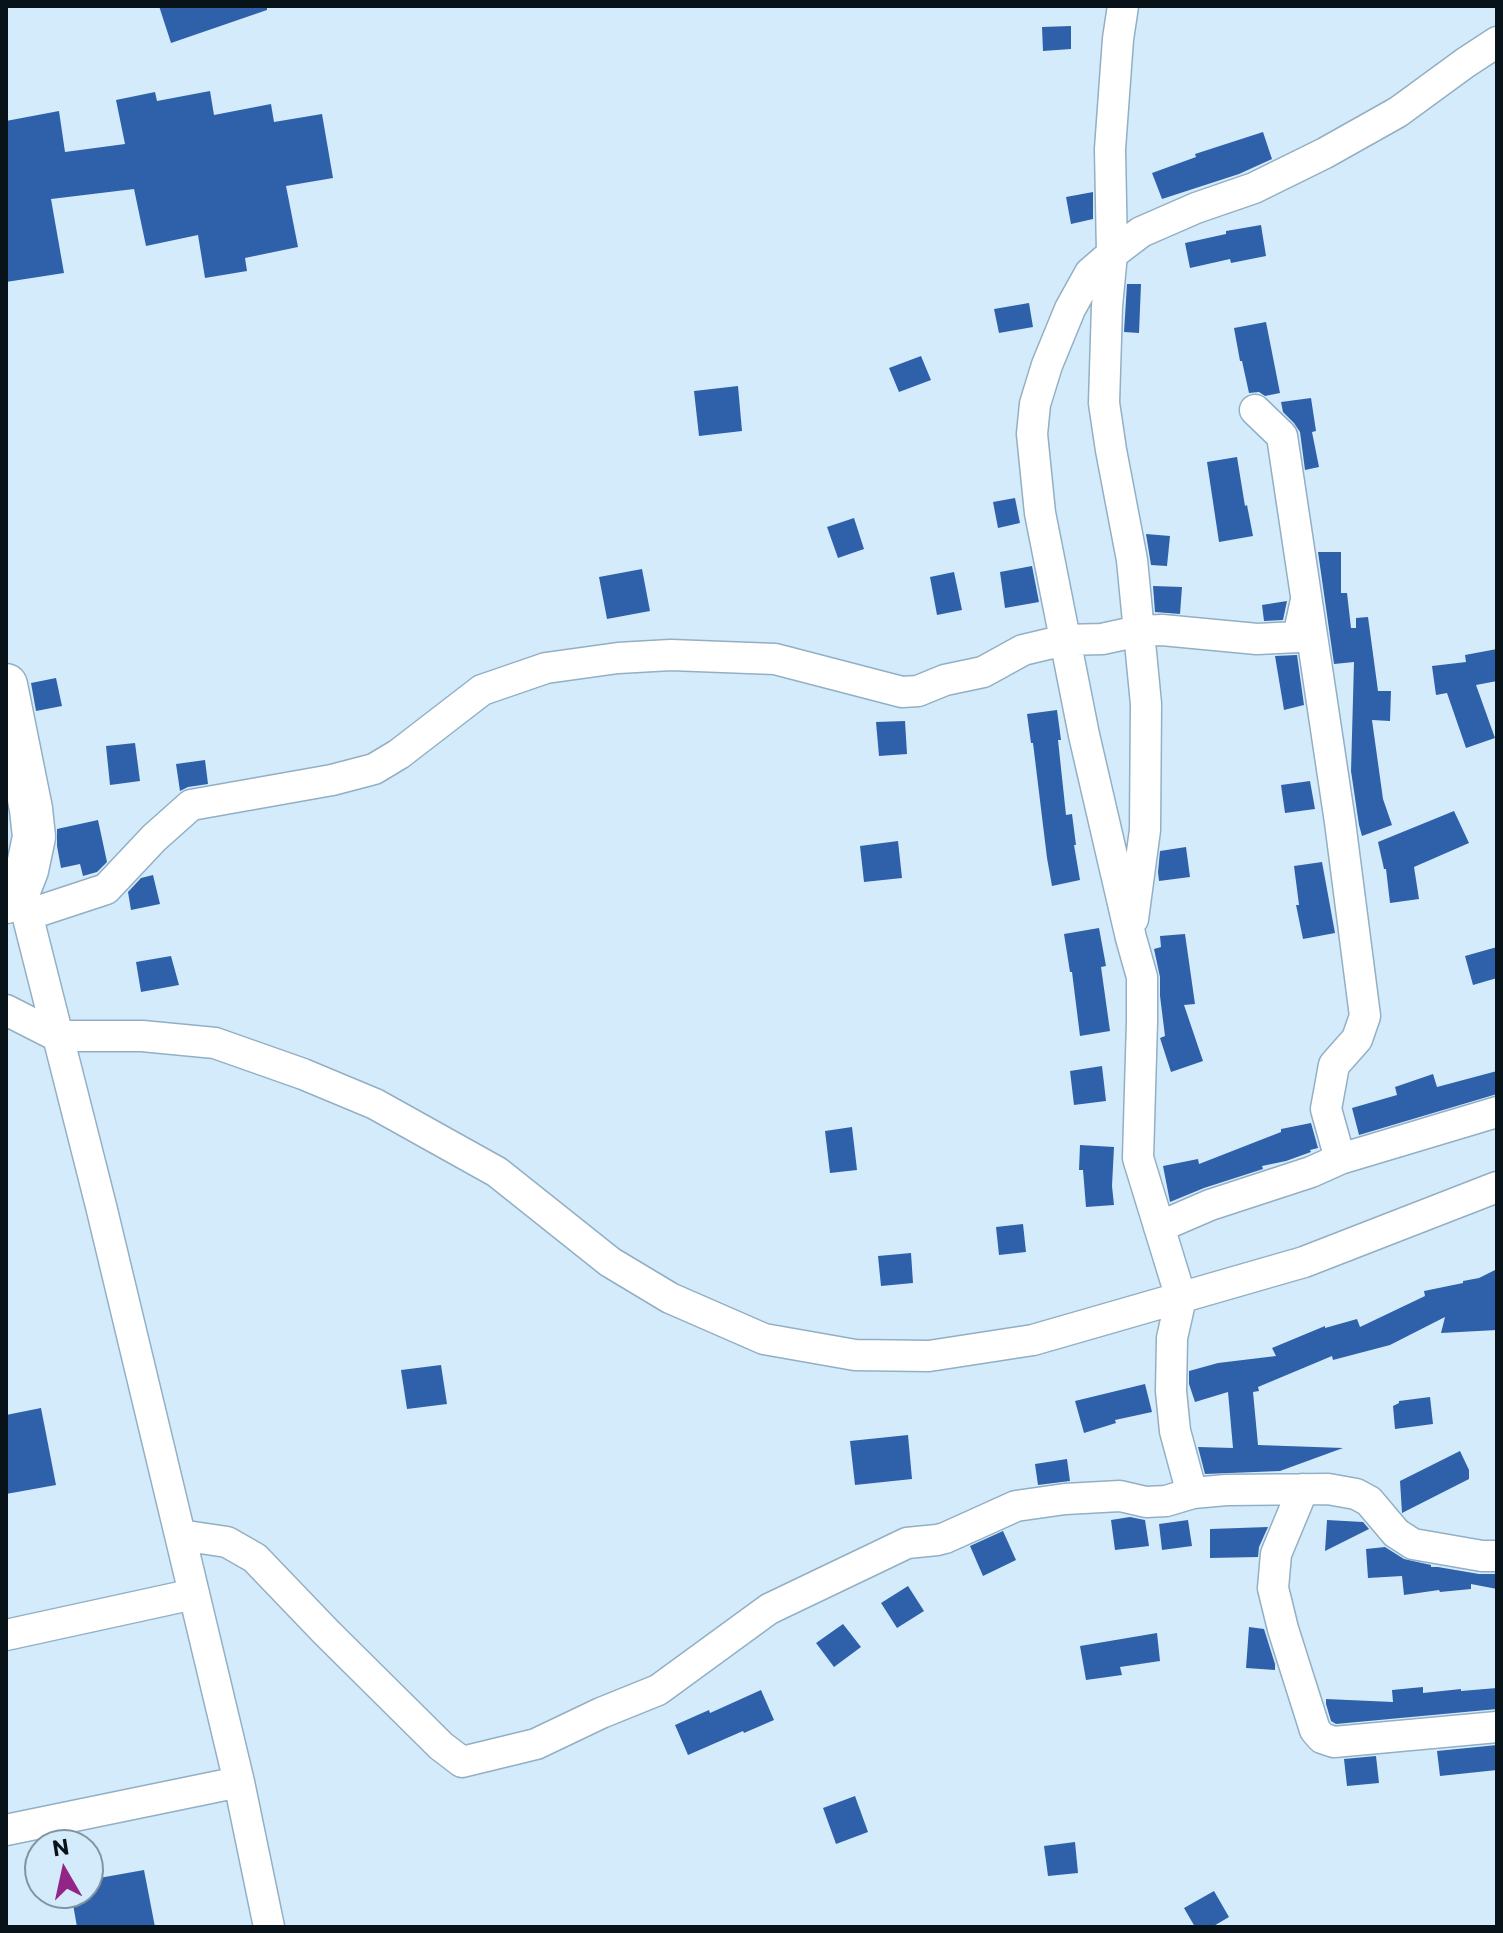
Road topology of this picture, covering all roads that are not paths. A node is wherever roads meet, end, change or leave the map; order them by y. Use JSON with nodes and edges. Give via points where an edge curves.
{"nodes":[{"id":1,"x":1123,"y":6,"type":"edge"},
{"id":2,"x":1496,"y":42,"type":"edge"},
{"id":3,"x":1112,"y":254,"type":"junction"},
{"id":4,"x":1255,"y":410,"type":"dead end"},
{"id":5,"x":1306,"y":600,"type":"junction"},
{"id":6,"x":1139,"y":631,"type":"junction"},
{"id":7,"x":1065,"y":640,"type":"junction"},
{"id":8,"x":6,"y":685,"type":"edge"},
{"id":9,"x":18,"y":901,"type":"edge"},
{"id":10,"x":1131,"y":938,"type":"junction"},
{"id":11,"x":6,"y":1010,"type":"edge"},
{"id":12,"x":57,"y":1036,"type":"junction"},
{"id":13,"x":1497,"y":1112,"type":"edge"},
{"id":14,"x":1340,"y":1159,"type":"junction"},
{"id":15,"x":1497,"y":1187,"type":"edge"},
{"id":16,"x":1159,"y":1227,"type":"junction"},
{"id":17,"x":1181,"y":1298,"type":"junction"},
{"id":18,"x":1303,"y":1489,"type":"junction"},
{"id":19,"x":1193,"y":1493,"type":"junction"},
{"id":20,"x":180,"y":1535,"type":"junction"},
{"id":21,"x":1497,"y":1556,"type":"edge"},
{"id":22,"x":194,"y":1594,"type":"junction"},
{"id":23,"x":6,"y":1635,"type":"edge"},
{"id":24,"x":1497,"y":1727,"type":"edge"},
{"id":25,"x":239,"y":1782,"type":"junction"},
{"id":26,"x":6,"y":1830,"type":"edge"},
{"id":27,"x":269,"y":1927,"type":"edge"}],
"edges":[{"from":1,"to":3,"type":"street","via":[[1110,149]]},
{"from":2,"to":3,"type":"street","via":[[1398,112],[1325,153],[1254,188],[1141,232]]},
{"from":3,"to":6,"type":"street","via":[[1104,403]]},
{"from":3,"to":7,"type":"street","via":[[1090,273],[1070,309],[1035,404],[1032,434],[1040,513]]},
{"from":4,"to":5,"type":"street","via":[[1282,436]]},
{"from":5,"to":6,"type":"street","via":[[1298,637]]},
{"from":5,"to":14,"type":"street","via":[[1365,1016],[1357,1039],[1334,1065],[1326,1109]]},
{"from":6,"to":7,"type":"street"},
{"from":6,"to":10,"type":"street","via":[[1146,704],[1145,830]]},
{"from":7,"to":9,"type":"street","via":[[1023,650],[983,672],[902,692],[775,659],[671,655],[546,668],[482,690],[374,769],[191,805],[106,889]]},
{"from":7,"to":10,"type":"street"},
{"from":8,"to":9,"type":"main road","via":[[34,837]]},
{"from":9,"to":12,"type":"street"},
{"from":10,"to":16,"type":"street","via":[[1142,977],[1138,1158]]},
{"from":11,"to":12,"type":"street"},
{"from":12,"to":17,"type":"street","via":[[215,1043],[375,1104],[497,1172],[610,1262],[670,1298],[764,1339],[855,1355],[929,1356],[1033,1340]]},
{"from":12,"to":20,"type":"street"},
{"from":13,"to":14,"type":"street"},
{"from":14,"to":16,"type":"street"},
{"from":15,"to":17,"type":"street","via":[[1304,1262]]},
{"from":16,"to":17,"type":"street"},
{"from":17,"to":19,"type":"street","via":[[1172,1338],[1171,1391],[1175,1431]]},
{"from":18,"to":19,"type":"street"},
{"from":18,"to":21,"type":"street","via":[[1356,1494],[1413,1544]]},
{"from":18,"to":24,"type":"street","via":[[1276,1554],[1273,1588],[1315,1730],[1334,1742]]},
{"from":19,"to":20,"type":"street","via":[[1166,1501],[1111,1496],[1016,1506],[945,1538],[907,1543],[769,1609],[658,1690],[536,1744],[462,1762],[255,1558],[227,1542]]},
{"from":20,"to":22,"type":"street"},
{"from":22,"to":23,"type":"street"},
{"from":22,"to":25,"type":"street"},
{"from":25,"to":26,"type":"street"},
{"from":25,"to":27,"type":"street"}]}
